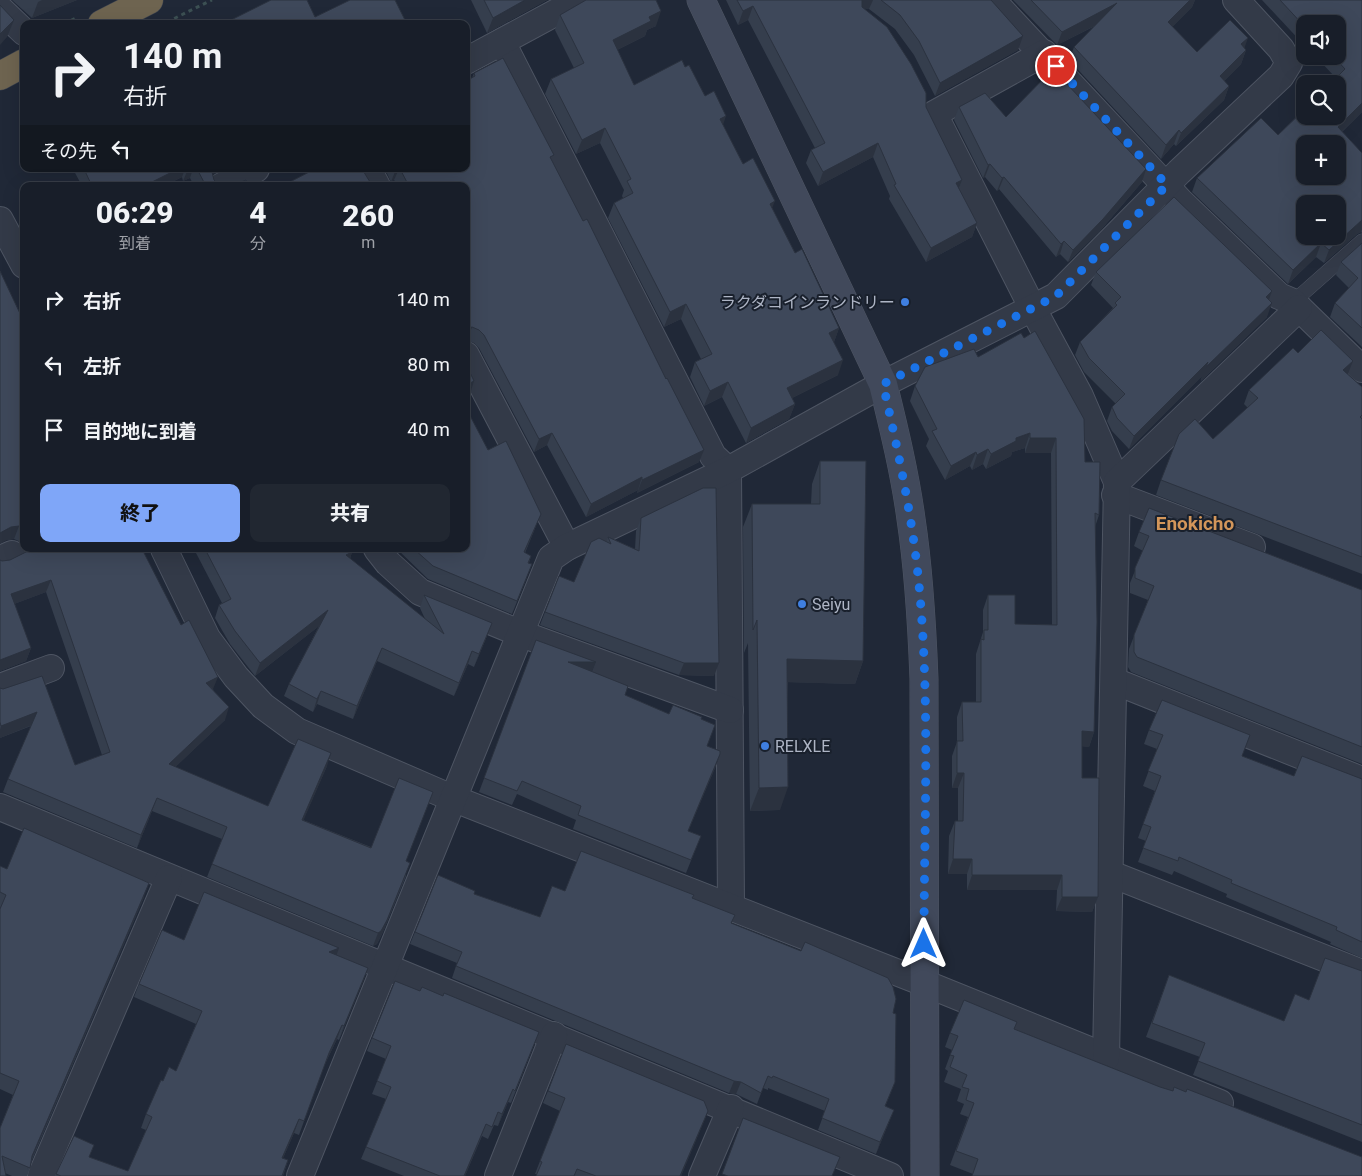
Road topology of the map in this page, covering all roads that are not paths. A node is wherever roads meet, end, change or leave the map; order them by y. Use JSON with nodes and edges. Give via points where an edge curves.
{"nodes":[{"id":1,"x":149,"y":0,"type":"edge"},
{"id":2,"x":580,"y":0,"type":"edge"},
{"id":3,"x":701,"y":0,"type":"edge"},
{"id":4,"x":992,"y":0,"type":"edge"},
{"id":5,"x":1236,"y":0,"type":"edge"},
{"id":6,"x":0,"y":9,"type":"edge"},
{"id":7,"x":110,"y":20,"type":"edge"},
{"id":8,"x":20,"y":28,"type":"edge"},
{"id":9,"x":502,"y":42,"type":"junction"},
{"id":10,"x":1044,"y":53,"type":"junction"},
{"id":11,"x":470,"y":59,"type":"edge"},
{"id":12,"x":20,"y":65,"type":"edge"},
{"id":13,"x":0,"y":76,"type":"edge"},
{"id":14,"x":250,"y":172,"type":"edge"},
{"id":15,"x":230,"y":182,"type":"edge"},
{"id":16,"x":1167,"y":185,"type":"junction"},
{"id":17,"x":0,"y":220,"type":"edge"},
{"id":18,"x":1362,"y":241,"type":"edge"},
{"id":19,"x":20,"y":258,"type":"edge"},
{"id":20,"x":1296,"y":305,"type":"junction"},
{"id":21,"x":1033,"y":309,"type":"junction"},
{"id":22,"x":470,"y":363,"type":"edge"},
{"id":23,"x":1362,"y":369,"type":"edge"},
{"id":24,"x":883,"y":384,"type":"junction"},
{"id":25,"x":728,"y":470,"type":"junction"},
{"id":26,"x":1116,"y":488,"type":"junction"},
{"id":27,"x":567,"y":547,"type":"junction"},
{"id":28,"x":165,"y":552,"type":"edge"},
{"id":29,"x":379,"y":552,"type":"edge"},
{"id":30,"x":1271,"y":554,"type":"edge"},
{"id":31,"x":519,"y":632,"type":"junction"},
{"id":32,"x":51,"y":668,"type":"dead end"},
{"id":33,"x":1114,"y":681,"type":"junction"},
{"id":34,"x":0,"y":687,"type":"edge"},
{"id":35,"x":730,"y":710,"type":"junction"},
{"id":36,"x":1362,"y":780,"type":"edge"},
{"id":37,"x":452,"y":798,"type":"junction"},
{"id":38,"x":0,"y":807,"type":"edge"},
{"id":39,"x":1110,"y":874,"type":"junction"},
{"id":40,"x":169,"y":878,"type":"junction"},
{"id":41,"x":731,"y":907,"type":"junction"},
{"id":42,"x":386,"y":967,"type":"junction"},
{"id":43,"x":1362,"y":973,"type":"edge"},
{"id":44,"x":924,"y":983,"type":"junction"},
{"id":45,"x":554,"y":1036,"type":"junction"},
{"id":46,"x":1106,"y":1058,"type":"junction"},
{"id":47,"x":730,"y":1108,"type":"junction"},
{"id":48,"x":1243,"y":1112,"type":"edge"},
{"id":49,"x":41,"y":1176,"type":"edge"},
{"id":50,"x":300,"y":1176,"type":"edge"},
{"id":51,"x":498,"y":1176,"type":"edge"},
{"id":52,"x":702,"y":1176,"type":"edge"},
{"id":53,"x":890,"y":1176,"type":"edge"},
{"id":54,"x":925,"y":1176,"type":"edge"}],
"edges":[{"from":1,"to":7,"type":"highway"},
{"from":2,"to":9,"type":"street"},
{"from":3,"to":24,"type":"street"},
{"from":4,"to":10,"type":"street"},
{"from":5,"to":16,"type":"street","via":[[1281,49],[1289,63],[1281,76]]},
{"from":6,"to":8,"type":"street"},
{"from":9,"to":11,"type":"street"},
{"from":9,"to":25,"type":"street","via":[[713,456]]},
{"from":10,"to":16,"type":"street"},
{"from":10,"to":21,"type":"street","via":[[932,110]]},
{"from":12,"to":13,"type":"highway"},
{"from":14,"to":15,"type":"street"},
{"from":16,"to":20,"type":"street","via":[[1279,296]]},
{"from":16,"to":21,"type":"street","via":[[1056,296]]},
{"from":17,"to":19,"type":"street"},
{"from":18,"to":20,"type":"lane"},
{"from":20,"to":23,"type":"street"},
{"from":20,"to":26,"type":"street"},
{"from":21,"to":24,"type":"street"},
{"from":21,"to":26,"type":"street","via":[[1080,396]]},
{"from":22,"to":27,"type":"street"},
{"from":24,"to":25,"type":"street"},
{"from":24,"to":44,"type":"street","via":[[911,518],[920,597],[924,680]]},
{"from":25,"to":27,"type":"street"},
{"from":25,"to":35,"type":"street"},
{"from":26,"to":30,"type":"street"},
{"from":26,"to":33,"type":"street"},
{"from":27,"to":31,"type":"street","via":[[551,558]]},
{"from":28,"to":37,"type":"street","via":[[207,638],[263,706],[297,731]]},
{"from":29,"to":31,"type":"street","via":[[420,592]]},
{"from":31,"to":35,"type":"street"},
{"from":31,"to":37,"type":"street"},
{"from":32,"to":34,"type":"street"},
{"from":33,"to":36,"type":"street"},
{"from":33,"to":39,"type":"street"},
{"from":35,"to":41,"type":"street"},
{"from":37,"to":41,"type":"street"},
{"from":37,"to":42,"type":"street"},
{"from":38,"to":40,"type":"street"},
{"from":39,"to":43,"type":"street"},
{"from":39,"to":46,"type":"street"},
{"from":40,"to":42,"type":"street"},
{"from":40,"to":49,"type":"street"},
{"from":41,"to":44,"type":"street"},
{"from":42,"to":45,"type":"street"},
{"from":42,"to":50,"type":"street"},
{"from":44,"to":46,"type":"street"},
{"from":44,"to":54,"type":"street"},
{"from":45,"to":47,"type":"street"},
{"from":45,"to":51,"type":"street"},
{"from":46,"to":48,"type":"street"},
{"from":47,"to":52,"type":"street"},
{"from":47,"to":53,"type":"street"}]}
